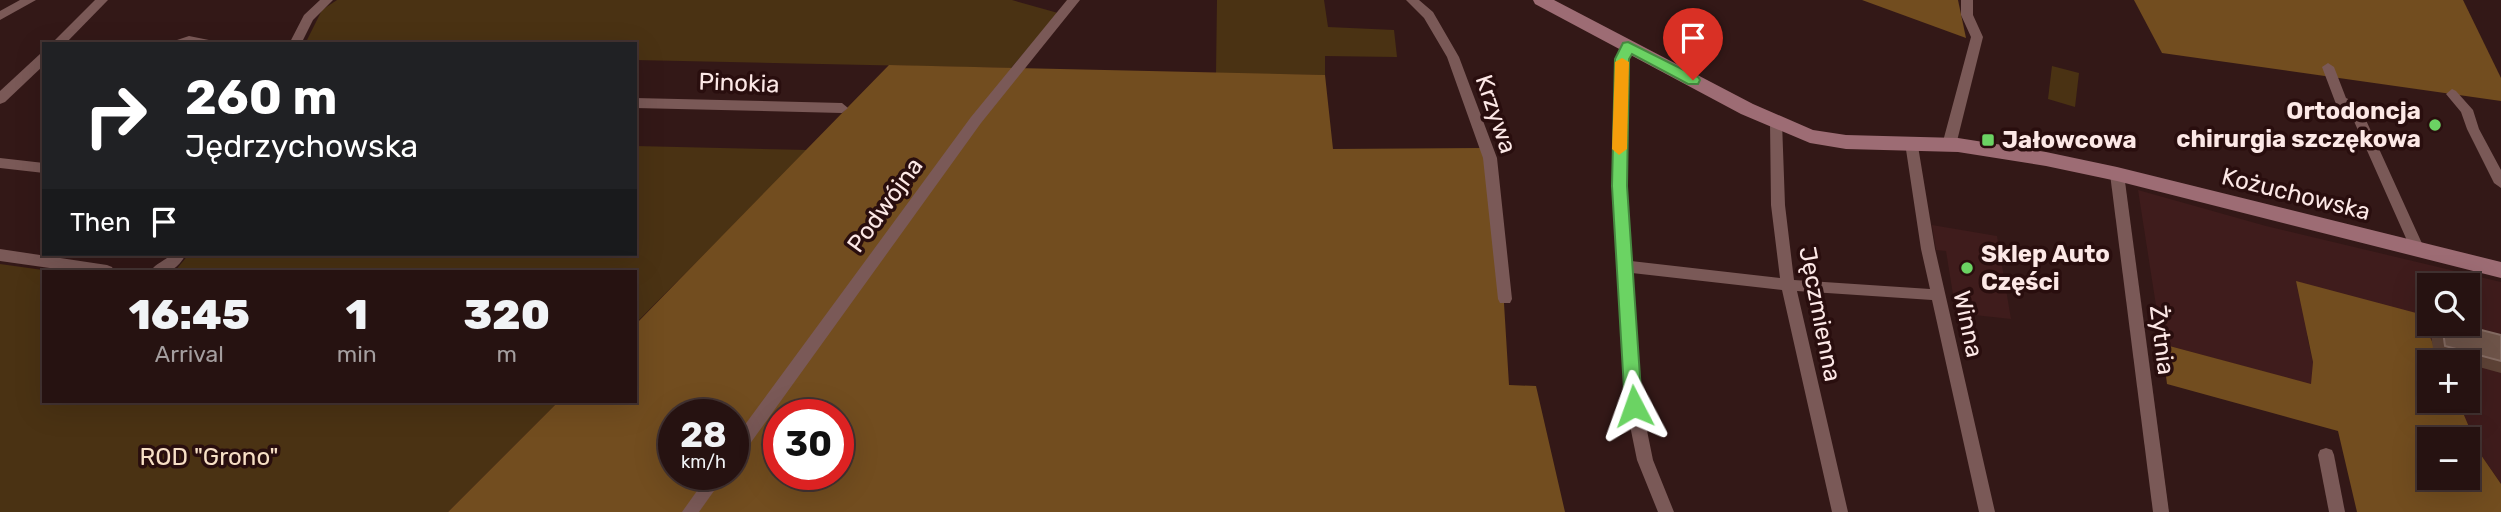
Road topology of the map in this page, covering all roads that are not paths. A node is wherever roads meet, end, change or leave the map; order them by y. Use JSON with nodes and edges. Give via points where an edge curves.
{"nodes":[{"id":1,"x":30,"y":0,"type":"edge"},
{"id":2,"x":102,"y":0,"type":"edge"},
{"id":3,"x":327,"y":0,"type":"edge"},
{"id":4,"x":1074,"y":0,"type":"edge"},
{"id":5,"x":1412,"y":0,"type":"edge"},
{"id":6,"x":1541,"y":0,"type":"edge"},
{"id":7,"x":1967,"y":0,"type":"edge"},
{"id":8,"x":0,"y":16,"type":"edge"},
{"id":9,"x":59,"y":42,"type":"edge"},
{"id":10,"x":296,"y":42,"type":"edge"},
{"id":11,"x":1628,"y":47,"type":"junction"},
{"id":12,"x":42,"y":59,"type":"edge"},
{"id":13,"x":2328,"y":67,"type":"dead end"},
{"id":14,"x":2452,"y":94,"type":"dead end"},
{"id":15,"x":0,"y":99,"type":"edge"},
{"id":16,"x":637,"y":103,"type":"edge"},
{"id":17,"x":842,"y":108,"type":"dead end"},
{"id":18,"x":1776,"y":122,"type":"junction"},
{"id":19,"x":1912,"y":143,"type":"junction"},
{"id":20,"x":1949,"y":145,"type":"junction"},
{"id":21,"x":0,"y":163,"type":"edge"},
{"id":22,"x":42,"y":168,"type":"edge"},
{"id":23,"x":2117,"y":174,"type":"junction"},
{"id":24,"x":2501,"y":181,"type":"edge"},
{"id":25,"x":2418,"y":250,"type":"junction"},
{"id":26,"x":0,"y":255,"type":"edge"},
{"id":27,"x":176,"y":258,"type":"edge"},
{"id":28,"x":1624,"y":267,"type":"junction"},
{"id":29,"x":100,"y":270,"type":"edge"},
{"id":30,"x":159,"y":270,"type":"edge"},
{"id":31,"x":2501,"y":270,"type":"edge"},
{"id":32,"x":1788,"y":285,"type":"junction"},
{"id":33,"x":1938,"y":295,"type":"junction"},
{"id":34,"x":1504,"y":299,"type":"dead end"},
{"id":35,"x":749,"y":432,"type":"edge"},
{"id":36,"x":2326,"y":455,"type":"dead end"},
{"id":37,"x":706,"y":490,"type":"edge"},
{"id":38,"x":690,"y":512,"type":"edge"},
{"id":39,"x":1666,"y":512,"type":"edge"},
{"id":40,"x":1840,"y":512,"type":"edge"},
{"id":41,"x":1987,"y":512,"type":"edge"},
{"id":42,"x":2161,"y":512,"type":"edge"},
{"id":43,"x":2337,"y":512,"type":"edge"}],
"edges":[{"from":1,"to":8,"type":"street"},
{"from":2,"to":9,"type":"street"},
{"from":3,"to":10,"type":"street","via":[[308,18]]},
{"from":4,"to":35,"type":"street","name":"Podwójna","via":[[976,120]]},
{"from":5,"to":34,"type":"street","name":"Krzywa","via":[[1429,15],[1453,57],[1490,158]]},
{"from":6,"to":11,"type":"main road","name":"Kożuchowska"},
{"from":7,"to":20,"type":"street","via":[[1967,15],[1977,37]]},
{"from":11,"to":18,"type":"main road","name":"Kożuchowska"},
{"from":11,"to":28,"type":"street","via":[[1622,59],[1619,141]]},
{"from":12,"to":15,"type":"street"},
{"from":13,"to":25,"type":"street","via":[[2342,101],[2354,107]]},
{"from":14,"to":24,"type":"street","via":[[2467,110]]},
{"from":16,"to":17,"type":"street","name":"Pinokia"},
{"from":18,"to":19,"type":"main road","name":"Kożuchowska","via":[[1835,141]]},
{"from":18,"to":32,"type":"street","name":"Jęczmienna","via":[[1778,205]]},
{"from":19,"to":20,"type":"main road","name":"Kożuchowska"},
{"from":19,"to":33,"type":"street","name":"Winna"},
{"from":20,"to":23,"type":"main road","name":"Kożuchowska"},
{"from":21,"to":22,"type":"street"},
{"from":23,"to":25,"type":"main road","name":"Kożuchowska"},
{"from":23,"to":42,"type":"street","name":"Żytnia"},
{"from":25,"to":31,"type":"main road","name":"Kożuchowska"},
{"from":26,"to":29,"type":"street"},
{"from":27,"to":30,"type":"street"},
{"from":28,"to":32,"type":"street"},
{"from":28,"to":39,"type":"street","via":[[1638,433]]},
{"from":32,"to":33,"type":"street"},
{"from":32,"to":40,"type":"street","name":"Jęczmienna"},
{"from":33,"to":41,"type":"street","name":"Winna"},
{"from":36,"to":43,"type":"street"},
{"from":37,"to":38,"type":"street"}]}
